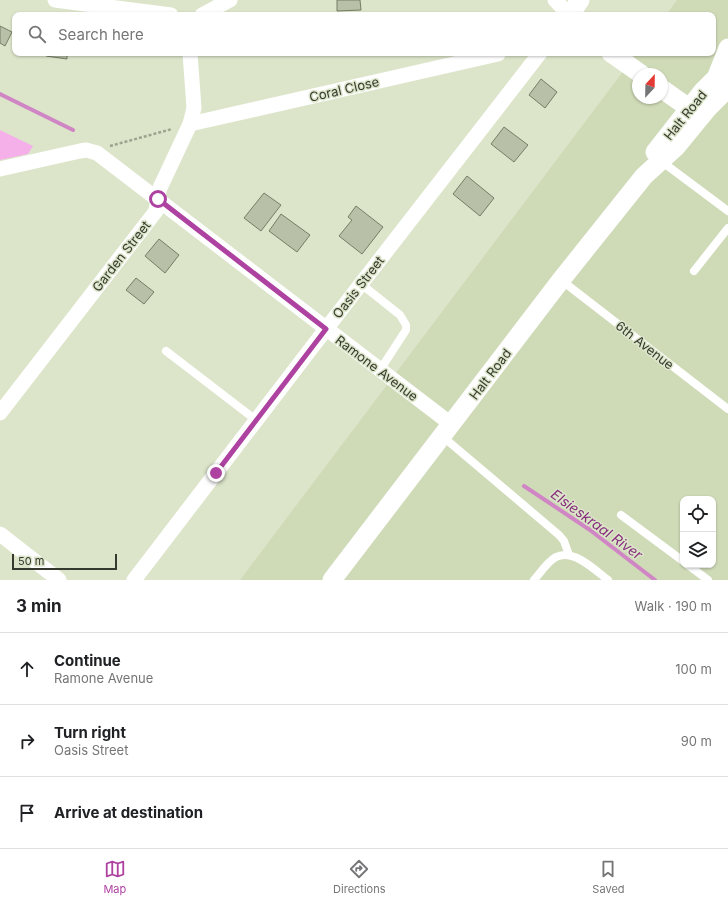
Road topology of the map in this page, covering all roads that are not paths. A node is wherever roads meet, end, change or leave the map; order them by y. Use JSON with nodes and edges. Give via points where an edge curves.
{"nodes":[{"id":1,"x":55,"y":0,"type":"edge"},
{"id":2,"x":230,"y":0,"type":"edge"},
{"id":3,"x":555,"y":0,"type":"edge"},
{"id":4,"x":580,"y":0,"type":"edge"},
{"id":5,"x":147,"y":6,"type":"edge"},
{"id":6,"x":163,"y":12,"type":"edge"},
{"id":7,"x":208,"y":12,"type":"edge"},
{"id":8,"x":566,"y":12,"type":"edge"},
{"id":9,"x":571,"y":12,"type":"edge"},
{"id":10,"x":728,"y":48,"type":"edge"},
{"id":11,"x":190,"y":56,"type":"edge"},
{"id":12,"x":489,"y":56,"type":"edge"},
{"id":13,"x":538,"y":56,"type":"edge"},
{"id":14,"x":615,"y":56,"type":"edge"},
{"id":15,"x":632,"y":68,"type":"edge"},
{"id":16,"x":724,"y":77,"type":"edge"},
{"id":17,"x":668,"y":93,"type":"edge"},
{"id":18,"x":689,"y":108,"type":"junction"},
{"id":19,"x":190,"y":124,"type":"junction"},
{"id":20,"x":655,"y":162,"type":"junction"},
{"id":21,"x":0,"y":170,"type":"edge"},
{"id":22,"x":158,"y":199,"type":"junction"},
{"id":23,"x":728,"y":211,"type":"edge"},
{"id":24,"x":728,"y":228,"type":"edge"},
{"id":25,"x":694,"y":271,"type":"dead end"},
{"id":26,"x":561,"y":280,"type":"junction"},
{"id":27,"x":361,"y":284,"type":"junction"},
{"id":28,"x":326,"y":329,"type":"junction"},
{"id":29,"x":166,"y":351,"type":"dead end"},
{"id":30,"x":380,"y":370,"type":"junction"},
{"id":31,"x":728,"y":409,"type":"edge"},
{"id":32,"x":0,"y":413,"type":"edge"},
{"id":33,"x":256,"y":420,"type":"junction"},
{"id":34,"x":447,"y":430,"type":"junction"},
{"id":35,"x":621,"y":515,"type":"dead end"},
{"id":36,"x":0,"y":534,"type":"edge"},
{"id":37,"x":569,"y":555,"type":"junction"},
{"id":38,"x":680,"y":559,"type":"edge"},
{"id":39,"x":692,"y":568,"type":"edge"},
{"id":40,"x":59,"y":580,"type":"edge"},
{"id":41,"x":134,"y":580,"type":"edge"},
{"id":42,"x":332,"y":580,"type":"edge"},
{"id":43,"x":534,"y":580,"type":"edge"},
{"id":44,"x":608,"y":580,"type":"edge"},
{"id":45,"x":708,"y":580,"type":"edge"}],
"edges":[{"from":1,"to":5,"type":"street"},
{"from":2,"to":7,"type":"street"},
{"from":3,"to":8,"type":"street"},
{"from":4,"to":9,"type":"street"},
{"from":5,"to":6,"type":"street"},
{"from":10,"to":16,"type":"street"},
{"from":11,"to":19,"type":"street","name":"Garden Street","via":[[194,108]]},
{"from":12,"to":19,"type":"street","name":"Coral Close"},
{"from":13,"to":27,"type":"street","name":"Oasis Street"},
{"from":14,"to":15,"type":"street"},
{"from":16,"to":18,"type":"street","name":"Halt Road"},
{"from":16,"to":20,"type":"street","name":"Halt Road","via":[[708,108]]},
{"from":17,"to":18,"type":"street"},
{"from":18,"to":20,"type":"street","name":"Halt Road"},
{"from":19,"to":22,"type":"street","name":"Garden Street","via":[[159,190]]},
{"from":20,"to":23,"type":"lane"},
{"from":20,"to":26,"type":"street","name":"Halt Road"},
{"from":21,"to":22,"type":"street","name":"Ramone Avenue","via":[[80,151],[92,151]]},
{"from":22,"to":28,"type":"street","name":"Ramone Avenue"},
{"from":22,"to":32,"type":"street","name":"Garden Street","via":[[156,211]]},
{"from":24,"to":25,"type":"lane"},
{"from":26,"to":31,"type":"lane","name":"6th Avenue"},
{"from":26,"to":34,"type":"street","name":"Halt Road"},
{"from":27,"to":28,"type":"street","name":"Oasis Street"},
{"from":27,"to":30,"type":"lane","via":[[400,315],[406,325],[404,334]]},
{"from":28,"to":30,"type":"street","name":"Ramone Avenue"},
{"from":28,"to":33,"type":"street","name":"Oasis Street"},
{"from":29,"to":33,"type":"lane"},
{"from":30,"to":34,"type":"street","name":"Ramone Avenue"},
{"from":33,"to":41,"type":"street","name":"Oasis Street"},
{"from":34,"to":37,"type":"lane","via":[[559,535]]},
{"from":34,"to":42,"type":"street","name":"Halt Road"},
{"from":35,"to":38,"type":"lane"},
{"from":36,"to":40,"type":"street"},
{"from":37,"to":43,"type":"lane","via":[[555,557]]},
{"from":37,"to":44,"type":"lane","via":[[584,562]]},
{"from":39,"to":45,"type":"lane"}]}
